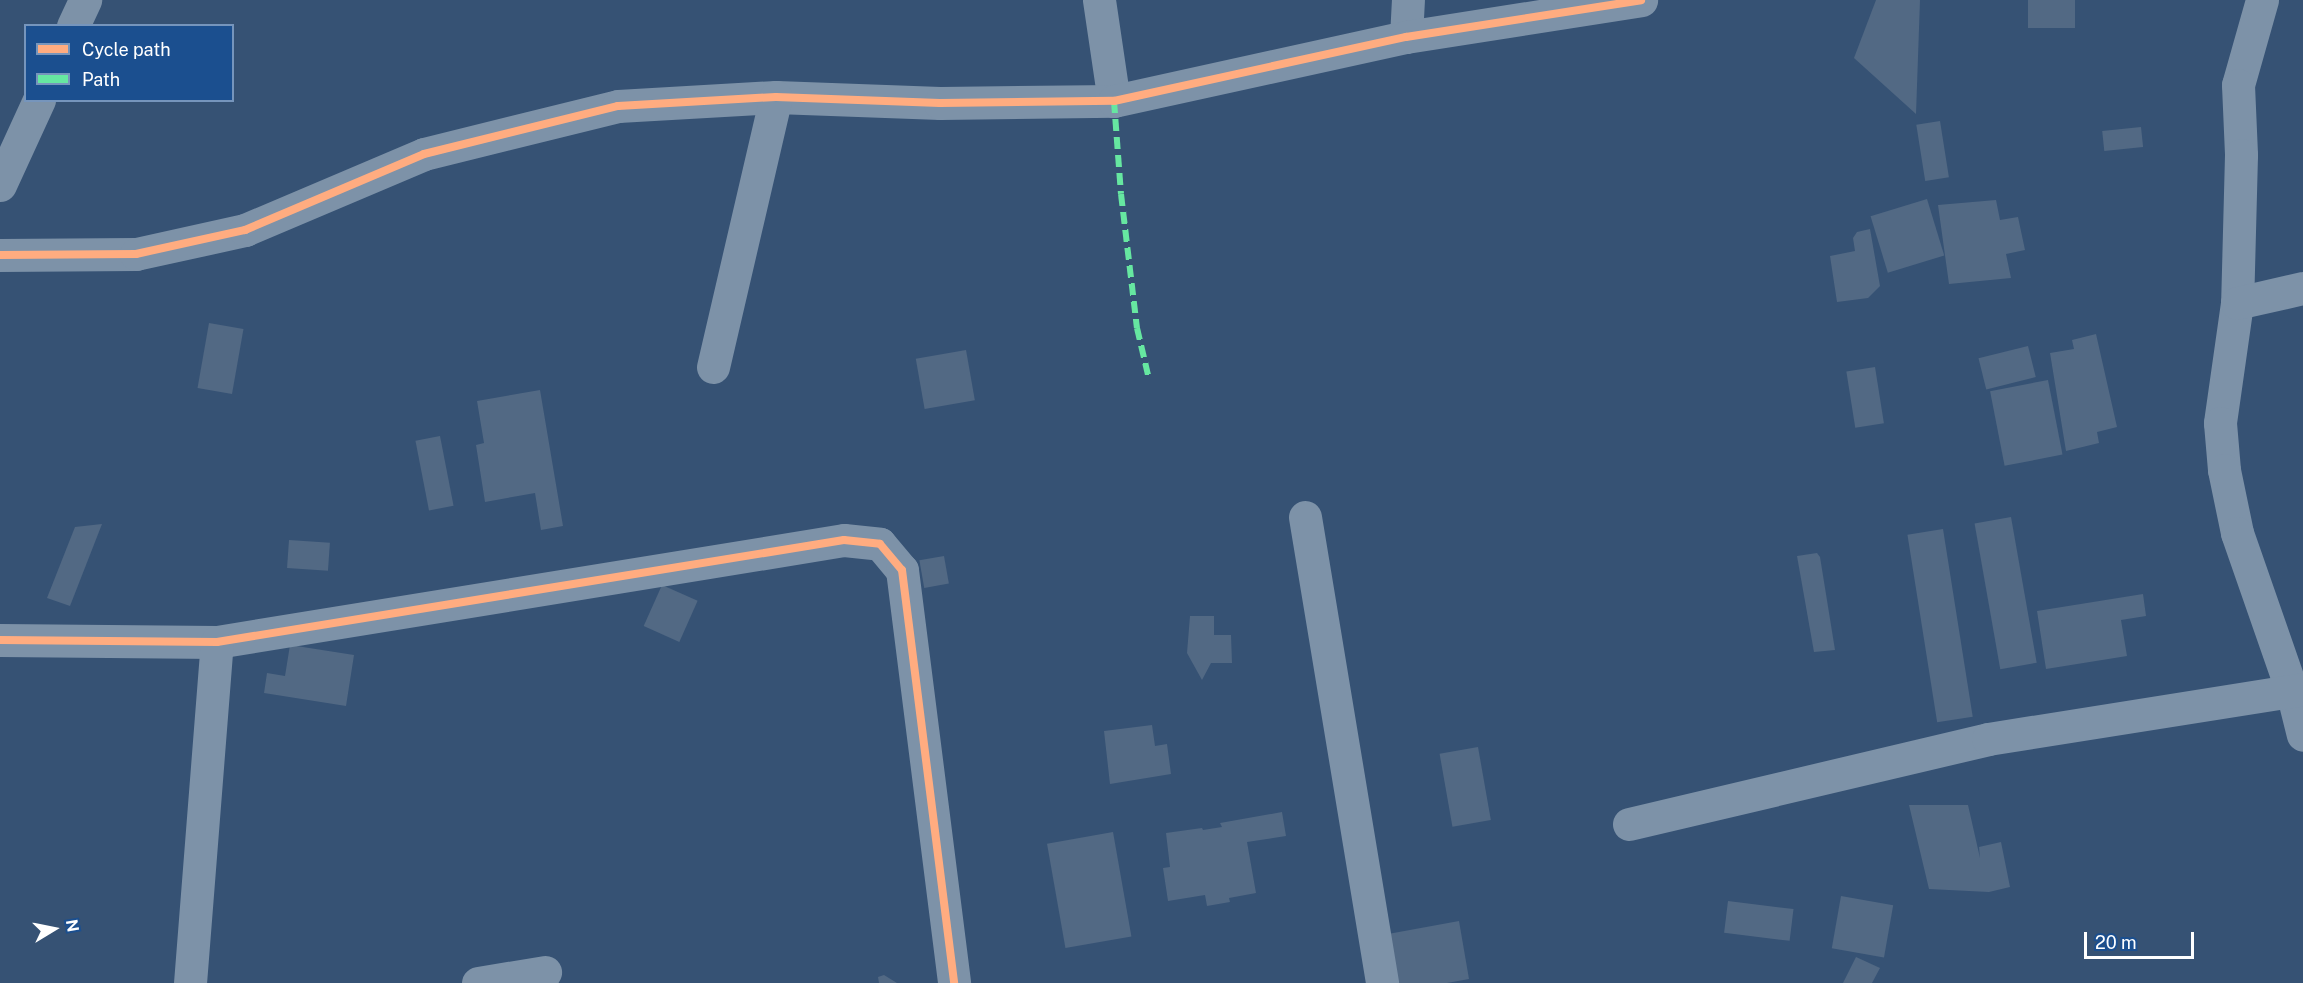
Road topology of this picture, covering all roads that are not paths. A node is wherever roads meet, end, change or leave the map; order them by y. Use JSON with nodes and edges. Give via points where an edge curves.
{"nodes":[{"id":1,"x":85,"y":0,"type":"edge"},
{"id":2,"x":1099,"y":0,"type":"edge"},
{"id":3,"x":1408,"y":0,"type":"edge"},
{"id":4,"x":1641,"y":0,"type":"edge"},
{"id":5,"x":2262,"y":0,"type":"edge"},
{"id":6,"x":74,"y":24,"type":"edge"},
{"id":7,"x":1406,"y":37,"type":"junction"},
{"id":8,"x":776,"y":97,"type":"junction"},
{"id":9,"x":1114,"y":101,"type":"junction"},
{"id":10,"x":38,"y":102,"type":"edge"},
{"id":11,"x":0,"y":185,"type":"edge"},
{"id":12,"x":0,"y":255,"type":"edge"},
{"id":13,"x":2303,"y":288,"type":"edge"},
{"id":14,"x":2237,"y":303,"type":"junction"},
{"id":15,"x":713,"y":367,"type":"dead end"},
{"id":16,"x":1305,"y":517,"type":"dead end"},
{"id":17,"x":0,"y":640,"type":"edge"},
{"id":18,"x":217,"y":642,"type":"junction"},
{"id":19,"x":2298,"y":690,"type":"edge"},
{"id":20,"x":2303,"y":735,"type":"edge"},
{"id":21,"x":1629,"y":824,"type":"dead end"},
{"id":22,"x":545,"y":972,"type":"dead end"},
{"id":23,"x":190,"y":983,"type":"edge"},
{"id":24,"x":478,"y":983,"type":"edge"},
{"id":25,"x":954,"y":983,"type":"edge"},
{"id":26,"x":1382,"y":983,"type":"edge"}],
"edges":[{"from":1,"to":6,"type":"street"},
{"from":2,"to":9,"type":"street"},
{"from":3,"to":7,"type":"street"},
{"from":4,"to":7,"type":"street"},
{"from":5,"to":14,"type":"street","via":[[2238,85],[2241,155]]},
{"from":7,"to":9,"type":"street"},
{"from":8,"to":9,"type":"street","via":[[940,103]]},
{"from":8,"to":12,"type":"street","via":[[618,106],[512,132],[424,154],[245,230],[136,254]]},
{"from":8,"to":15,"type":"street"},
{"from":10,"to":11,"type":"street"},
{"from":13,"to":14,"type":"street"},
{"from":14,"to":19,"type":"street","via":[[2220,423],[2224,470],[2237,534]]},
{"from":16,"to":26,"type":"street"},
{"from":17,"to":18,"type":"street"},
{"from":18,"to":23,"type":"street"},
{"from":18,"to":25,"type":"street","via":[[844,540],[880,544],[902,570]]},
{"from":19,"to":20,"type":"street"},
{"from":19,"to":21,"type":"street","via":[[1988,739]]},
{"from":22,"to":24,"type":"street"}]}
